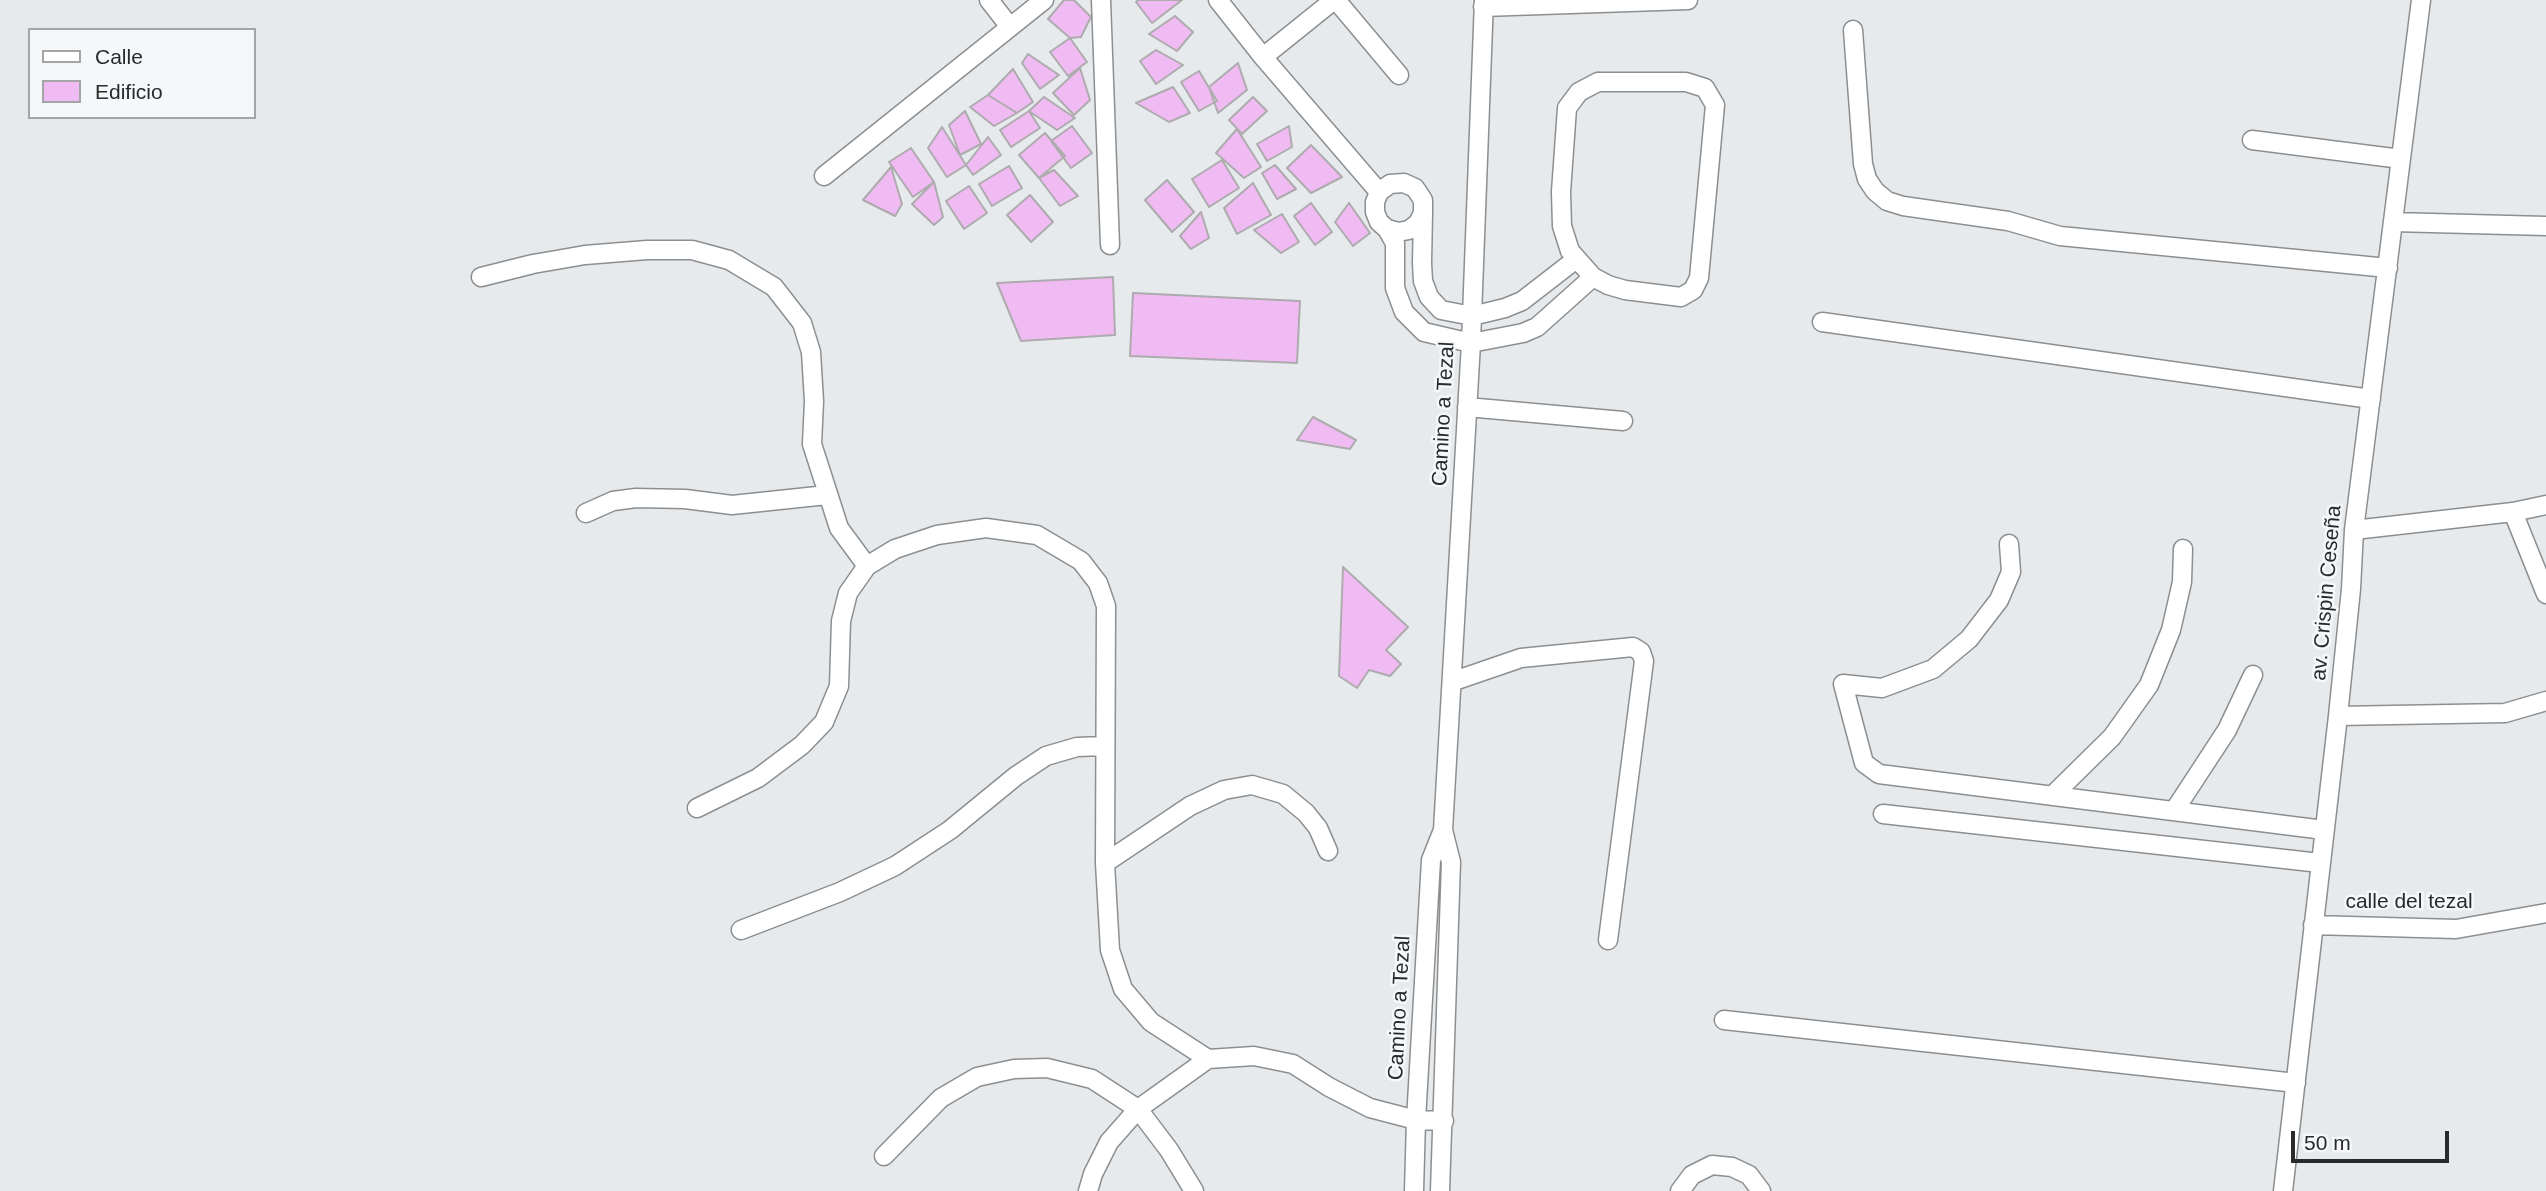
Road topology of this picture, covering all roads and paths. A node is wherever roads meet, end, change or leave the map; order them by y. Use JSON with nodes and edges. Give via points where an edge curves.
{"nodes":[{"id":1,"x":989,"y":0,"type":"edge"},
{"id":2,"x":1044,"y":0,"type":"edge"},
{"id":3,"x":1101,"y":0,"type":"edge"},
{"id":4,"x":1218,"y":0,"type":"edge"},
{"id":5,"x":1335,"y":0,"type":"edge"},
{"id":6,"x":1688,"y":0,"type":"edge"},
{"id":7,"x":2421,"y":0,"type":"edge"},
{"id":8,"x":1484,"y":3,"type":"edge"},
{"id":9,"x":1010,"y":27,"type":"junction"},
{"id":10,"x":1853,"y":30,"type":"dead end"},
{"id":11,"x":1263,"y":57,"type":"junction"},
{"id":12,"x":1399,"y":75,"type":"dead end"},
{"id":13,"x":2252,"y":140,"type":"dead end"},
{"id":14,"x":2401,"y":159,"type":"junction"},
{"id":15,"x":824,"y":176,"type":"dead end"},
{"id":16,"x":1380,"y":192,"type":"junction"},
{"id":17,"x":1423,"y":212,"type":"junction"},
{"id":18,"x":2393,"y":222,"type":"junction"},
{"id":19,"x":2546,"y":226,"type":"edge"},
{"id":20,"x":1387,"y":229,"type":"junction"},
{"id":21,"x":1110,"y":245,"type":"dead end"},
{"id":22,"x":1575,"y":260,"type":"junction"},
{"id":23,"x":2388,"y":268,"type":"junction"},
{"id":24,"x":481,"y":277,"type":"dead end"},
{"id":25,"x":1593,"y":277,"type":"junction"},
{"id":26,"x":1472,"y":316,"type":"junction"},
{"id":27,"x":1822,"y":322,"type":"dead end"},
{"id":28,"x":1471,"y":343,"type":"junction"},
{"id":29,"x":2371,"y":399,"type":"junction"},
{"id":30,"x":1467,"y":407,"type":"junction"},
{"id":31,"x":1623,"y":421,"type":"dead end"},
{"id":32,"x":827,"y":495,"type":"junction"},
{"id":33,"x":2546,"y":505,"type":"edge"},
{"id":34,"x":2513,"y":512,"type":"junction"},
{"id":35,"x":586,"y":513,"type":"dead end"},
{"id":36,"x":2354,"y":530,"type":"junction"},
{"id":37,"x":2009,"y":544,"type":"dead end"},
{"id":38,"x":2182,"y":549,"type":"dead end"},
{"id":39,"x":867,"y":566,"type":"junction"},
{"id":40,"x":2546,"y":594,"type":"edge"},
{"id":41,"x":2253,"y":675,"type":"dead end"},
{"id":42,"x":1454,"y":681,"type":"junction"},
{"id":43,"x":2546,"y":701,"type":"edge"},
{"id":44,"x":2338,"y":716,"type":"junction"},
{"id":45,"x":1104,"y":746,"type":"junction"},
{"id":46,"x":2052,"y":796,"type":"junction"},
{"id":47,"x":697,"y":808,"type":"dead end"},
{"id":48,"x":2174,"y":811,"type":"junction"},
{"id":49,"x":1883,"y":814,"type":"dead end"},
{"id":50,"x":1443,"y":830,"type":"junction"},
{"id":51,"x":2324,"y":830,"type":"junction"},
{"id":52,"x":1328,"y":851,"type":"dead end"},
{"id":53,"x":1105,"y":863,"type":"junction"},
{"id":54,"x":2320,"y":863,"type":"junction"},
{"id":55,"x":2546,"y":913,"type":"edge"},
{"id":56,"x":2313,"y":925,"type":"junction"},
{"id":57,"x":741,"y":930,"type":"dead end"},
{"id":58,"x":1608,"y":940,"type":"dead end"},
{"id":59,"x":1724,"y":1020,"type":"dead end"},
{"id":60,"x":1208,"y":1059,"type":"junction"},
{"id":61,"x":2296,"y":1083,"type":"junction"},
{"id":62,"x":1138,"y":1109,"type":"junction"},
{"id":63,"x":1416,"y":1119,"type":"junction"},
{"id":64,"x":1444,"y":1121,"type":"junction"},
{"id":65,"x":884,"y":1156,"type":"dead end"},
{"id":66,"x":1088,"y":1191,"type":"edge"},
{"id":67,"x":1194,"y":1191,"type":"edge"},
{"id":68,"x":1414,"y":1191,"type":"edge"},
{"id":69,"x":1440,"y":1191,"type":"edge"},
{"id":70,"x":1680,"y":1191,"type":"edge"},
{"id":71,"x":1761,"y":1191,"type":"edge"},
{"id":72,"x":2283,"y":1191,"type":"edge"}],
"edges":[{"from":1,"to":9,"type":"street"},
{"from":2,"to":9,"type":"street"},
{"from":3,"to":21,"type":"street"},
{"from":4,"to":11,"type":"street"},
{"from":5,"to":11,"type":"street"},
{"from":5,"to":12,"type":"street"},
{"from":6,"to":8,"type":"street"},
{"from":7,"to":14,"type":"street","name":"av. Crispin Ceseña"},
{"from":8,"to":26,"type":"street","name":"Camino a Tezal"},
{"from":9,"to":15,"type":"street"},
{"from":10,"to":23,"type":"street","via":[[1863,164],[1867,179],[1887,201],[2008,221],[2060,236]]},
{"from":11,"to":16,"type":"street"},
{"from":13,"to":14,"type":"street"},
{"from":14,"to":18,"type":"street","name":"av. Crispin Ceseña"},
{"from":16,"to":17,"type":"street","via":[[1390,184],[1415,188],[1423,200]]},
{"from":16,"to":20,"type":"street","via":[[1375,212]]},
{"from":17,"to":20,"type":"street","via":[[1409,230]]},
{"from":17,"to":26,"type":"street","via":[[1423,281],[1429,297],[1441,310]]},
{"from":18,"to":19,"type":"street"},
{"from":18,"to":23,"type":"street","name":"av. Crispin Ceseña"},
{"from":20,"to":28,"type":"street","via":[[1395,243],[1395,288],[1404,312],[1424,332]]},
{"from":22,"to":25,"type":"street"},
{"from":22,"to":25,"type":"street","via":[[1562,226],[1561,192],[1567,108],[1579,92],[1598,82],[1686,82],[1705,88],[1715,105],[1699,278],[1693,290],[1681,297],[1625,290]]},
{"from":22,"to":26,"type":"street","via":[[1522,301]]},
{"from":23,"to":29,"type":"street","name":"av. Crispin Ceseña"},
{"from":24,"to":32,"type":"street","via":[[585,256],[692,250],[729,260],[774,287],[802,323],[811,352],[812,444]]},
{"from":25,"to":28,"type":"street","via":[[1537,327]]},
{"from":26,"to":28,"type":"street","name":"Camino a Tezal"},
{"from":27,"to":29,"type":"street"},
{"from":28,"to":30,"type":"street","name":"Camino a Tezal"},
{"from":29,"to":36,"type":"street","name":"av. Crispin Ceseña"},
{"from":30,"to":31,"type":"street"},
{"from":30,"to":42,"type":"street","name":"Camino a Tezal"},
{"from":32,"to":35,"type":"street","via":[[732,505],[636,498]]},
{"from":32,"to":39,"type":"street","via":[[839,528]]},
{"from":33,"to":34,"type":"street"},
{"from":34,"to":36,"type":"street"},
{"from":34,"to":40,"type":"street"},
{"from":36,"to":44,"type":"street","name":"av. Crispin Ceseña"},
{"from":37,"to":46,"type":"street","via":[[2011,572],[1999,600],[1969,639],[1933,668],[1882,688],[1843,684],[1864,763],[1879,774]]},
{"from":38,"to":46,"type":"street","via":[[2182,582],[2171,630],[2149,685],[2112,737]]},
{"from":39,"to":45,"type":"street","via":[[895,549],[937,535],[986,528],[1037,536],[1081,561],[1098,583],[1106,606]]},
{"from":39,"to":47,"type":"street","via":[[848,593],[841,621],[839,686],[824,722],[758,778]]},
{"from":41,"to":48,"type":"street","via":[[2227,730]]},
{"from":42,"to":50,"type":"street","name":"Camino a Tezal"},
{"from":42,"to":58,"type":"street","via":[[1521,659],[1633,647],[1641,652],[1644,661]]},
{"from":43,"to":44,"type":"street","via":[[2505,713]]},
{"from":44,"to":51,"type":"street","name":"av. Crispin Ceseña"},
{"from":45,"to":53,"type":"street"},
{"from":45,"to":57,"type":"street","via":[[1077,747],[1046,756],[895,866]]},
{"from":46,"to":48,"type":"street"},
{"from":48,"to":51,"type":"street"},
{"from":49,"to":54,"type":"street"},
{"from":50,"to":63,"type":"street","name":"Camino a Tezal","via":[[1431,860]]},
{"from":50,"to":64,"type":"street","name":"Camino a Tezal","via":[[1451,862]]},
{"from":51,"to":54,"type":"street","name":"av. Crispin Ceseña"},
{"from":52,"to":53,"type":"street","via":[[1307,813],[1283,794],[1252,785],[1224,790],[1189,806]]},
{"from":53,"to":60,"type":"street","via":[[1110,950],[1123,989],[1151,1022]]},
{"from":54,"to":56,"type":"street","name":"av. Crispin Ceseña"},
{"from":55,"to":56,"type":"street","name":"calle del tezal","via":[[2456,929]]},
{"from":56,"to":61,"type":"street","name":"av. Crispin Ceseña"},
{"from":59,"to":61,"type":"street"},
{"from":60,"to":62,"type":"street"},
{"from":60,"to":63,"type":"street","via":[[1254,1056],[1293,1065],[1370,1108]]},
{"from":61,"to":72,"type":"street","name":"av. Crispin Ceseña"},
{"from":62,"to":65,"type":"street","via":[[1092,1079],[1047,1068],[1014,1069],[976,1077],[941,1098]]},
{"from":62,"to":66,"type":"street","via":[[1109,1142]]},
{"from":62,"to":67,"type":"street"},
{"from":63,"to":64,"type":"street"},
{"from":63,"to":68,"type":"street","name":"Camino a Tezal"},
{"from":64,"to":69,"type":"street","name":"Camino a Tezal"},
{"from":70,"to":71,"type":"street","via":[[1692,1175],[1712,1165],[1749,1175]]}]}
